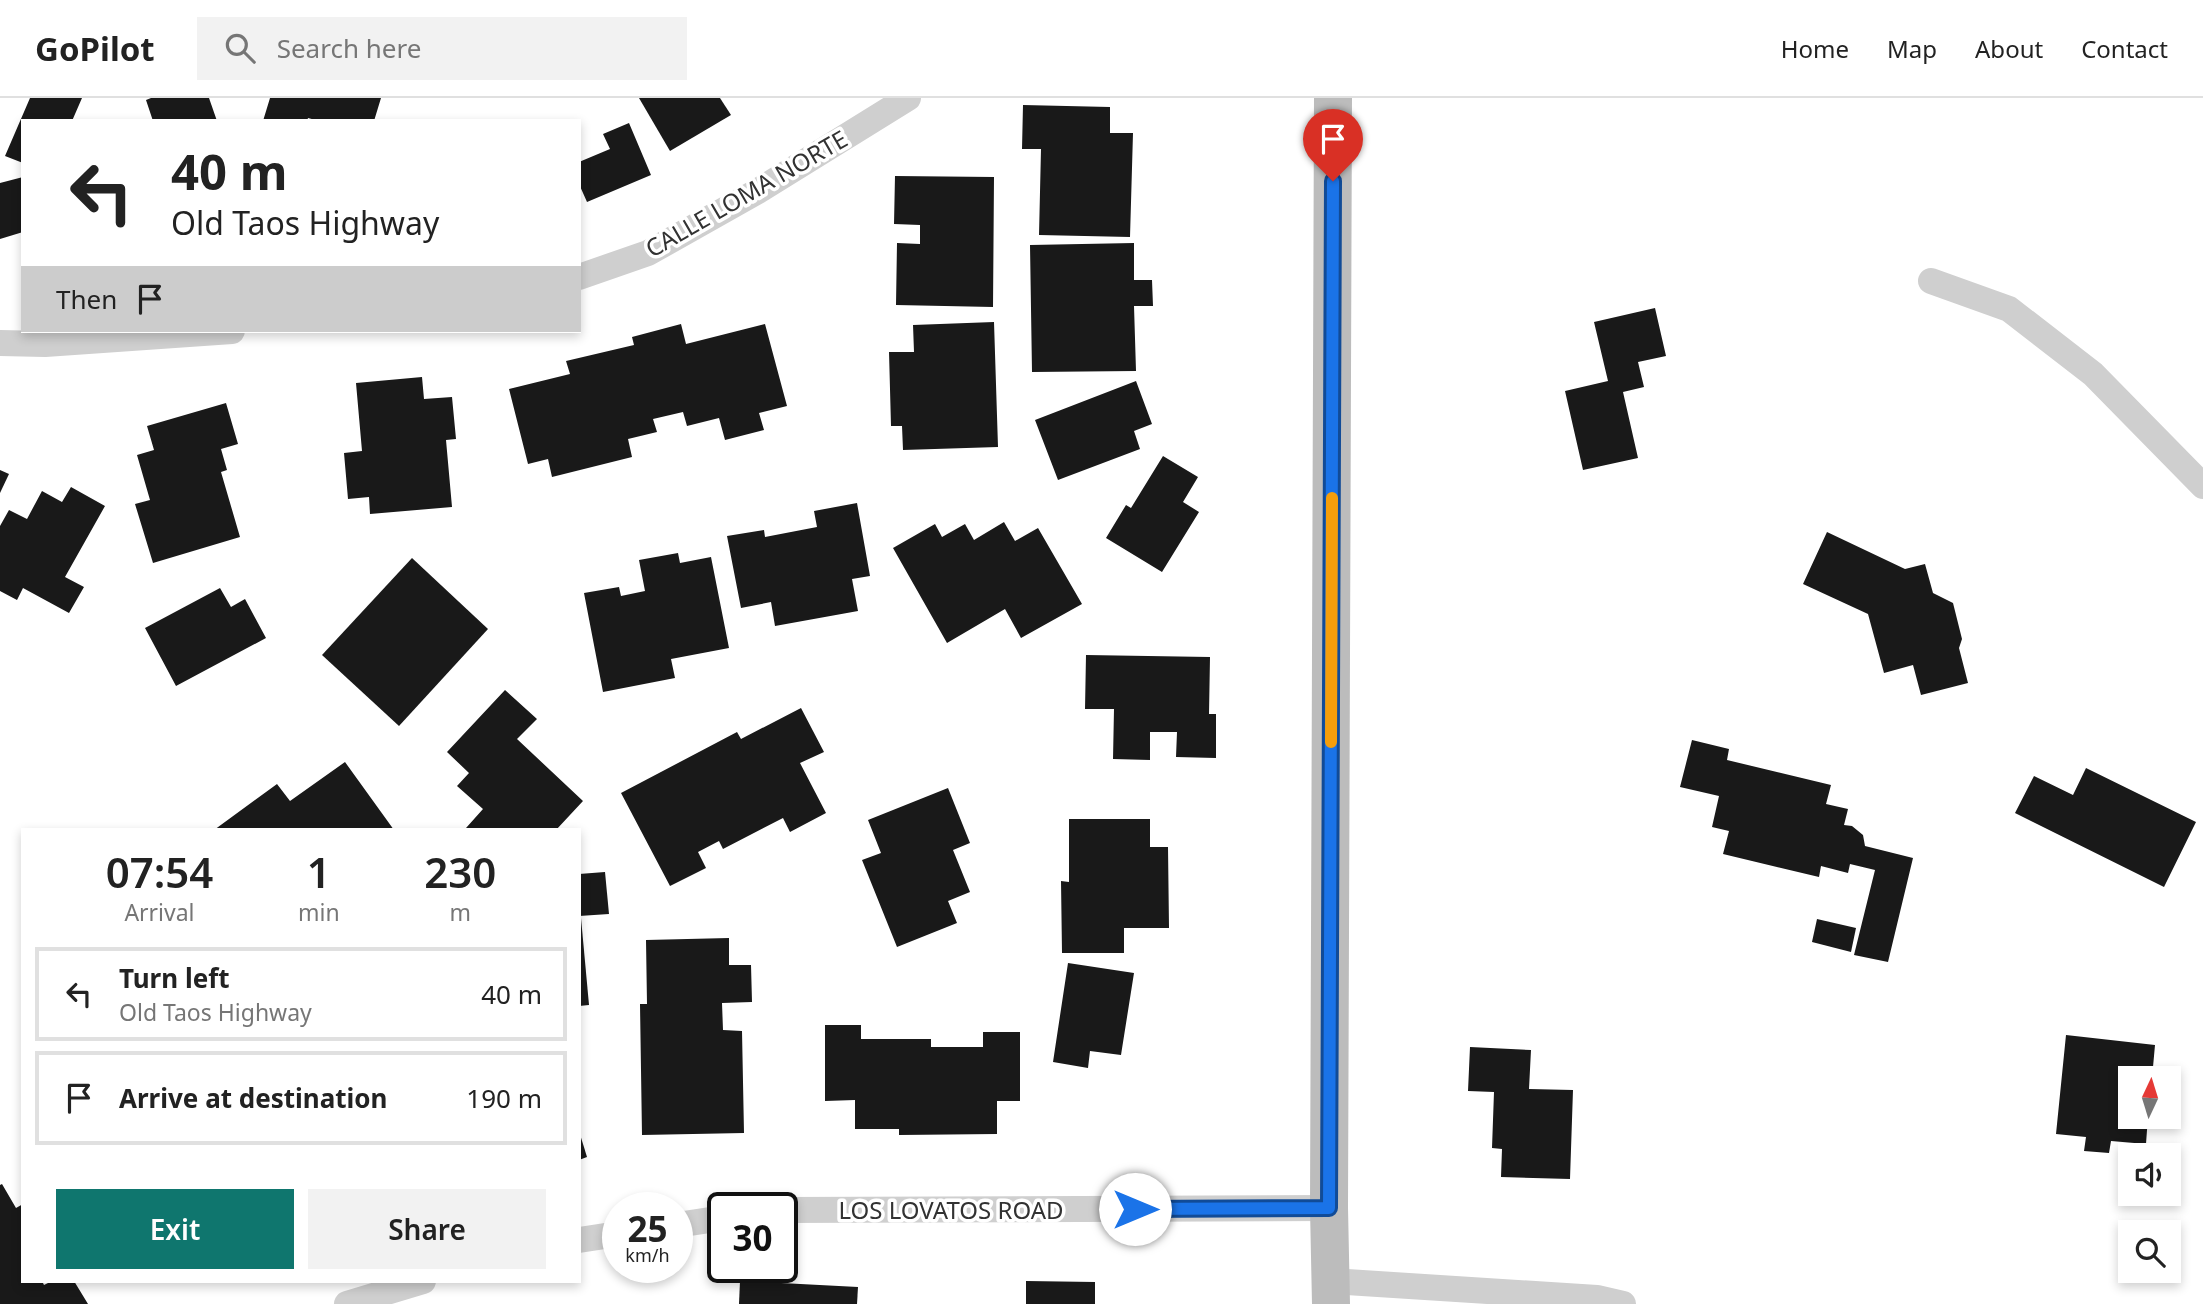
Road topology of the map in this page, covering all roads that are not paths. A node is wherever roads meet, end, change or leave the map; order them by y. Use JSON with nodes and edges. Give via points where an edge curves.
{"nodes":[{"id":1,"x":908,"y":98,"type":"edge"},
{"id":2,"x":1333,"y":98,"type":"edge"},
{"id":3,"x":581,"y":276,"type":"edge"},
{"id":4,"x":1931,"y":281,"type":"dead end"},
{"id":5,"x":203,"y":333,"type":"edge"},
{"id":6,"x":0,"y":344,"type":"edge"},
{"id":7,"x":2203,"y":486,"type":"edge"},
{"id":8,"x":1329,"y":1208,"type":"junction"},
{"id":9,"x":798,"y":1210,"type":"edge"},
{"id":10,"x":602,"y":1236,"type":"edge"},
{"id":11,"x":581,"y":1240,"type":"edge"},
{"id":12,"x":417,"y":1283,"type":"edge"},
{"id":13,"x":1331,"y":1292,"type":"edge"},
{"id":14,"x":346,"y":1304,"type":"edge"},
{"id":15,"x":1623,"y":1304,"type":"edge"}],
"edges":[{"from":1,"to":3,"type":"street","name":"CALLE LOMA NORTE","via":[[649,253]]},
{"from":2,"to":8,"type":"street"},
{"from":4,"to":7,"type":"street","via":[[2009,309],[2093,374]]},
{"from":5,"to":6,"type":"street"},
{"from":8,"to":9,"type":"street","name":"LOS LOVATOS ROAD"},
{"from":8,"to":13,"type":"street"},
{"from":10,"to":11,"type":"street"},
{"from":12,"to":14,"type":"street"},
{"from":13,"to":15,"type":"street","via":[[1597,1298]]}]}
